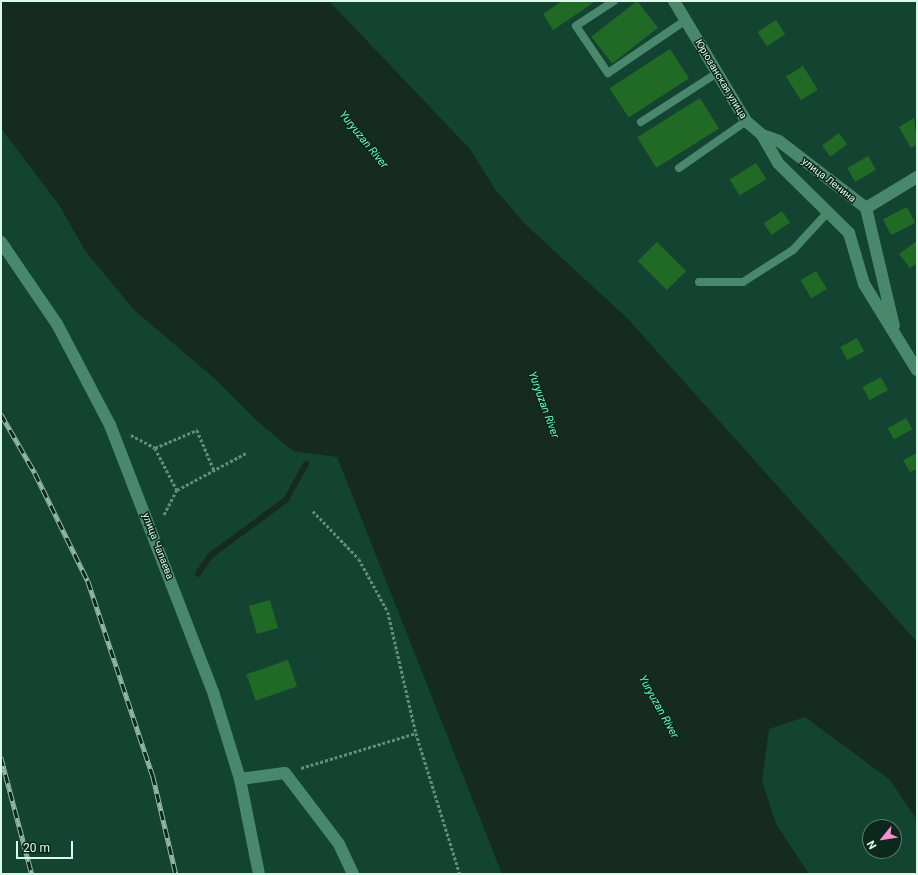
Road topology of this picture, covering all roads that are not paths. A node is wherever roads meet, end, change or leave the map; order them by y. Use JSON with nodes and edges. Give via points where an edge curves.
{"nodes":[{"id":1,"x":614,"y":1,"type":"edge"},
{"id":2,"x":674,"y":1,"type":"edge"},
{"id":3,"x":686,"y":20,"type":"junction"},
{"id":4,"x":717,"y":73,"type":"junction"},
{"id":5,"x":746,"y":121,"type":"junction"},
{"id":6,"x":641,"y":122,"type":"dead end"},
{"id":7,"x":762,"y":135,"type":"junction"},
{"id":8,"x":679,"y":168,"type":"dead end"},
{"id":9,"x":917,"y":177,"type":"edge"},
{"id":10,"x":866,"y":208,"type":"junction"},
{"id":11,"x":827,"y":213,"type":"junction"},
{"id":12,"x":1,"y":242,"type":"edge"},
{"id":13,"x":699,"y":282,"type":"dead end"},
{"id":14,"x":896,"y":335,"type":"junction"},
{"id":15,"x":917,"y":370,"type":"edge"},
{"id":16,"x":240,"y":779,"type":"junction"},
{"id":17,"x":259,"y":874,"type":"edge"},
{"id":18,"x":353,"y":874,"type":"edge"}],
"edges":[{"from":1,"to":3,"type":"lane","via":[[576,26],[608,74]]},
{"from":2,"to":3,"type":"street","name":"Юрюзанская улица"},
{"from":3,"to":4,"type":"street","name":"Юрюзанская улица"},
{"from":4,"to":5,"type":"street","name":"Юрюзанская улица"},
{"from":4,"to":6,"type":"lane"},
{"from":5,"to":7,"type":"street","name":"Юрюзанская улица"},
{"from":5,"to":8,"type":"lane"},
{"from":7,"to":10,"type":"street","name":"улица Ленина","via":[[779,141]]},
{"from":7,"to":11,"type":"street","name":"Юрюзанская улица","via":[[778,163]]},
{"from":9,"to":10,"type":"street","name":"улица Ленина"},
{"from":10,"to":14,"type":"street"},
{"from":11,"to":13,"type":"lane","via":[[793,250],[743,282]]},
{"from":11,"to":14,"type":"street","name":"Юрюзанская улица","via":[[849,233],[864,284]]},
{"from":12,"to":16,"type":"street","name":"улица Чапаева","via":[[57,324],[110,425],[214,695]]},
{"from":14,"to":15,"type":"street","name":"Юрюзанская улица"},
{"from":16,"to":17,"type":"street","name":"улица Чапаева"},
{"from":16,"to":18,"type":"street","via":[[285,773],[339,844]]}]}
